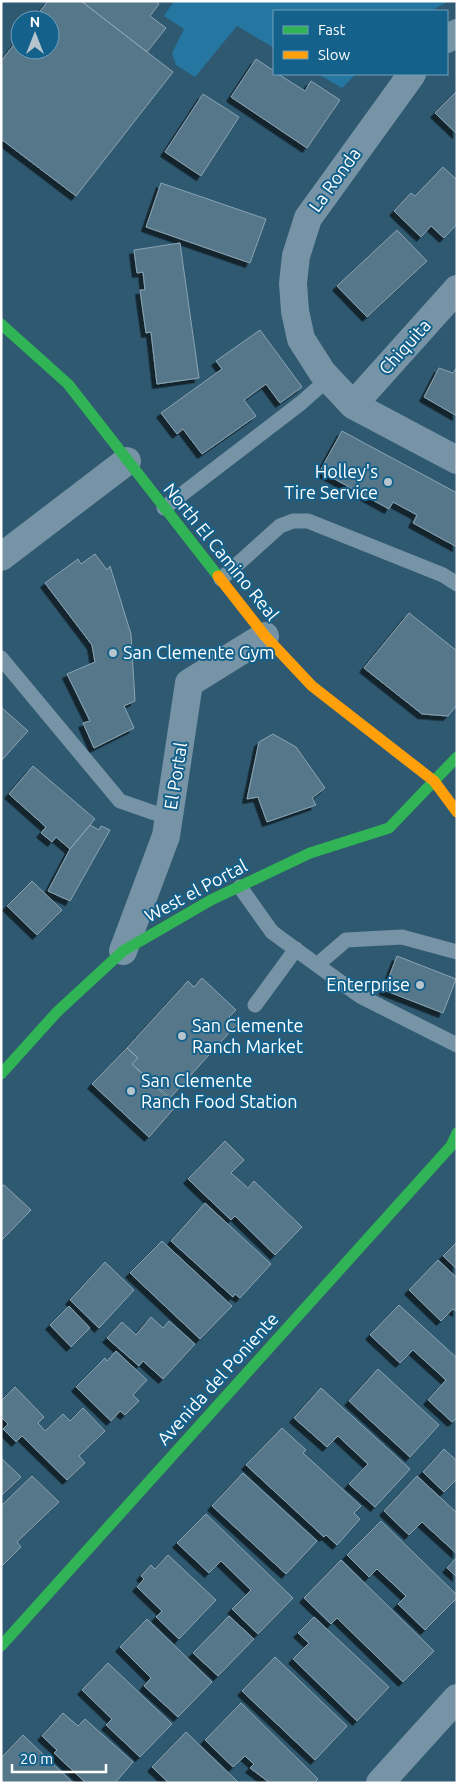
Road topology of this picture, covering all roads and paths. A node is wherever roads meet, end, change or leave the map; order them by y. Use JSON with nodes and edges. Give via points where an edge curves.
{"nodes":[{"id":1,"x":411,"y":75,"type":"edge"},
{"id":2,"x":457,"y":289,"type":"edge"},
{"id":3,"x":1,"y":324,"type":"edge"},
{"id":4,"x":328,"y":379,"type":"junction"},
{"id":5,"x":353,"y":405,"type":"junction"},
{"id":6,"x":457,"y":460,"type":"edge"},
{"id":7,"x":126,"y":461,"type":"junction"},
{"id":8,"x":164,"y":508,"type":"junction"},
{"id":9,"x":1,"y":558,"type":"edge"},
{"id":10,"x":221,"y":579,"type":"junction"},
{"id":11,"x":457,"y":584,"type":"edge"},
{"id":12,"x":265,"y":636,"type":"junction"},
{"id":13,"x":1,"y":658,"type":"edge"},
{"id":14,"x":457,"y":757,"type":"edge"},
{"id":15,"x":434,"y":781,"type":"junction"},
{"id":16,"x":457,"y":788,"type":"edge"},
{"id":17,"x":457,"y":812,"type":"edge"},
{"id":18,"x":169,"y":818,"type":"junction"},
{"id":19,"x":240,"y":887,"type":"junction"},
{"id":20,"x":296,"y":949,"type":"junction"},
{"id":21,"x":123,"y":951,"type":"junction"},
{"id":22,"x":457,"y":952,"type":"edge"},
{"id":23,"x":317,"y":965,"type":"junction"},
{"id":24,"x":255,"y":1005,"type":"dead end"},
{"id":25,"x":457,"y":1045,"type":"edge"},
{"id":26,"x":1,"y":1074,"type":"edge"},
{"id":27,"x":457,"y":1133,"type":"edge"},
{"id":28,"x":1,"y":1646,"type":"edge"},
{"id":29,"x":457,"y":1698,"type":"edge"},
{"id":30,"x":380,"y":1783,"type":"edge"}],
"edges":[{"from":1,"to":4,"type":"street","name":"La Ronda","via":[[308,218],[296,256],[293,283],[301,339]]},
{"from":2,"to":5,"type":"street","name":"Chiquita"},
{"from":3,"to":7,"type":"street","name":"North El Camino Real","via":[[68,384]]},
{"from":4,"to":5,"type":"street","name":"La Ronda"},
{"from":4,"to":8,"type":"lane"},
{"from":5,"to":6,"type":"street","name":"La Ronda"},
{"from":7,"to":8,"type":"street","name":"North El Camino Real"},
{"from":7,"to":9,"type":"street"},
{"from":8,"to":10,"type":"street","name":"North El Camino Real"},
{"from":10,"to":11,"type":"lane","via":[[280,526],[293,521],[308,521],[443,575]]},
{"from":10,"to":12,"type":"street","name":"North El Camino Real"},
{"from":12,"to":15,"type":"street","name":"North El Camino Real","via":[[312,686]]},
{"from":12,"to":18,"type":"street","name":"El Portal","via":[[189,683]]},
{"from":13,"to":18,"type":"lane","via":[[120,801]]},
{"from":14,"to":15,"type":"street","name":"West el Portal"},
{"from":15,"to":16,"type":"street","name":"North El Camino Real"},
{"from":15,"to":17,"type":"street","name":"North El Camino Real"},
{"from":15,"to":19,"type":"street","name":"West el Portal","via":[[389,828],[310,854]]},
{"from":18,"to":21,"type":"street","name":"El Portal","via":[[166,836]]},
{"from":19,"to":20,"type":"lane","via":[[272,932]]},
{"from":19,"to":21,"type":"street","name":"West el Portal"},
{"from":20,"to":23,"type":"lane"},
{"from":20,"to":24,"type":"lane"},
{"from":21,"to":26,"type":"street","name":"West el Portal","via":[[57,1012]]},
{"from":22,"to":23,"type":"lane","via":[[402,937],[346,940]]},
{"from":23,"to":25,"type":"lane","via":[[360,996]]},
{"from":27,"to":28,"type":"street","name":"Avenida del Poniente","via":[[451,1146]]},
{"from":29,"to":30,"type":"street"}]}
